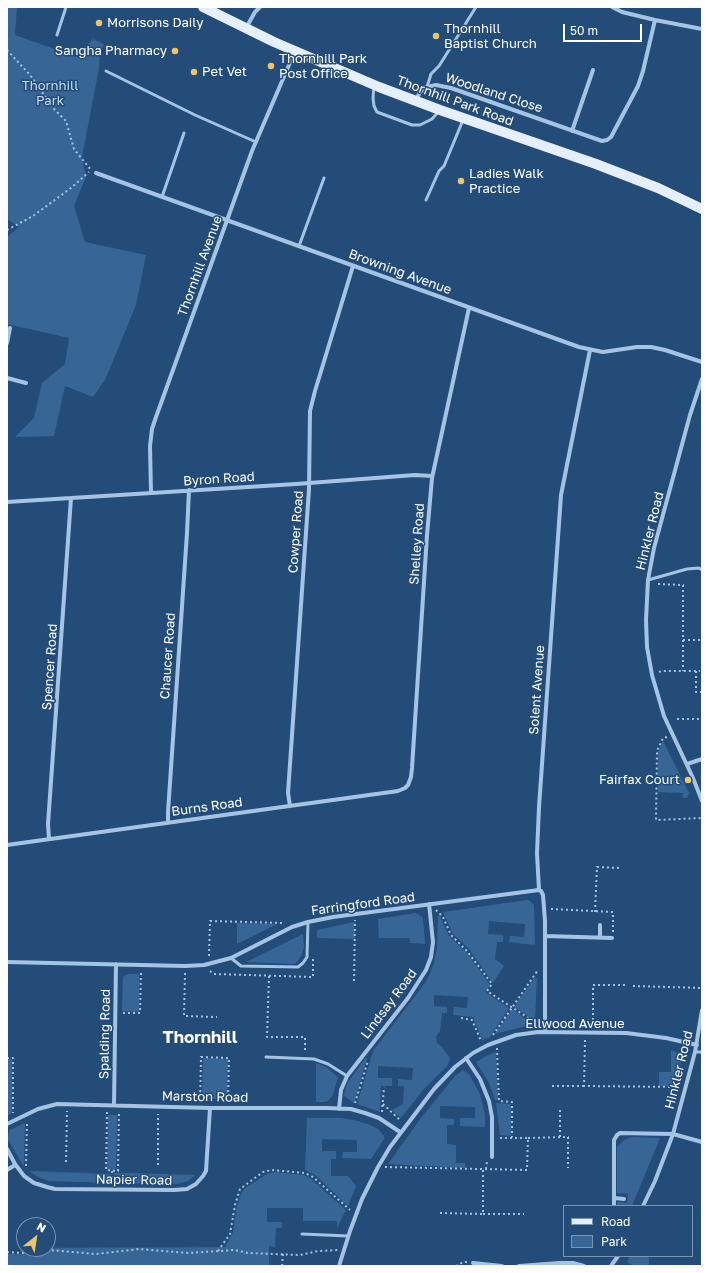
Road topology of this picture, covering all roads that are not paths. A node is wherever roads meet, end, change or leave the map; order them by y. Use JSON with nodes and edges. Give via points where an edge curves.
{"nodes":[{"id":1,"x":66,"y":7,"type":"edge"},
{"id":2,"x":203,"y":7,"type":"edge"},
{"id":3,"x":260,"y":7,"type":"edge"},
{"id":4,"x":476,"y":7,"type":"edge"},
{"id":5,"x":612,"y":7,"type":"edge"},
{"id":6,"x":655,"y":20,"type":"junction"},
{"id":7,"x":246,"y":28,"type":"junction"},
{"id":8,"x":702,"y":29,"type":"edge"},
{"id":9,"x":57,"y":35,"type":"dead end"},
{"id":10,"x":295,"y":51,"type":"junction"},
{"id":11,"x":593,"y":70,"type":"dead end"},
{"id":12,"x":106,"y":71,"type":"dead end"},
{"id":13,"x":374,"y":85,"type":"junction"},
{"id":14,"x":427,"y":87,"type":"junction"},
{"id":15,"x":416,"y":101,"type":"junction"},
{"id":16,"x":440,"y":110,"type":"junction"},
{"id":17,"x":464,"y":118,"type":"junction"},
{"id":18,"x":572,"y":131,"type":"junction"},
{"id":19,"x":184,"y":133,"type":"dead end"},
{"id":20,"x":256,"y":142,"type":"junction"},
{"id":21,"x":96,"y":173,"type":"road end"},
{"id":22,"x":324,"y":178,"type":"dead end"},
{"id":23,"x":162,"y":197,"type":"junction"},
{"id":24,"x":426,"y":200,"type":"dead end"},
{"id":25,"x":702,"y":209,"type":"edge"},
{"id":26,"x":227,"y":220,"type":"junction"},
{"id":27,"x":299,"y":246,"type":"junction"},
{"id":28,"x":353,"y":266,"type":"junction"},
{"id":29,"x":469,"y":308,"type":"junction"},
{"id":30,"x":10,"y":328,"type":"dead end"},
{"id":31,"x":7,"y":343,"type":"edge"},
{"id":32,"x":590,"y":350,"type":"junction"},
{"id":33,"x":702,"y":362,"type":"edge"},
{"id":34,"x":7,"y":378,"type":"edge"},
{"id":35,"x":702,"y":379,"type":"edge"},
{"id":36,"x":26,"y":383,"type":"dead end"},
{"id":37,"x":432,"y":476,"type":"junction"},
{"id":38,"x":309,"y":483,"type":"junction"},
{"id":39,"x":189,"y":490,"type":"junction"},
{"id":40,"x":152,"y":493,"type":"junction"},
{"id":41,"x":71,"y":498,"type":"junction"},
{"id":42,"x":7,"y":502,"type":"edge"},
{"id":43,"x":702,"y":570,"type":"edge"},
{"id":44,"x":648,"y":580,"type":"junction"},
{"id":45,"x":702,"y":759,"type":"edge"},
{"id":46,"x":687,"y":764,"type":"junction"},
{"id":47,"x":408,"y":785,"type":"joint"},
{"id":48,"x":702,"y":798,"type":"edge"},
{"id":49,"x":290,"y":806,"type":"junction"},
{"id":50,"x":168,"y":822,"type":"junction"},
{"id":51,"x":49,"y":839,"type":"junction"},
{"id":52,"x":7,"y":845,"type":"edge"},
{"id":53,"x":539,"y":890,"type":"junction"},
{"id":54,"x":429,"y":904,"type":"junction"},
{"id":55,"x":308,"y":922,"type":"junction"},
{"id":56,"x":600,"y":925,"type":"dead end"},
{"id":57,"x":545,"y":936,"type":"junction"},
{"id":58,"x":600,"y":938,"type":"junction"},
{"id":59,"x":612,"y":938,"type":"road end"},
{"id":60,"x":231,"y":958,"type":"junction"},
{"id":61,"x":7,"y":962,"type":"edge"},
{"id":62,"x":116,"y":964,"type":"junction"},
{"id":63,"x":702,"y":1010,"type":"edge"},
{"id":64,"x":545,"y":1032,"type":"junction"},
{"id":65,"x":697,"y":1045,"type":"junction"},
{"id":66,"x":695,"y":1052,"type":"junction"},
{"id":67,"x":702,"y":1052,"type":"edge"},
{"id":68,"x":266,"y":1057,"type":"dead end"},
{"id":69,"x":466,"y":1058,"type":"junction"},
{"id":70,"x":347,"y":1076,"type":"junction"},
{"id":71,"x":114,"y":1105,"type":"junction"},
{"id":72,"x":210,"y":1108,"type":"junction"},
{"id":73,"x":339,"y":1109,"type":"junction"},
{"id":74,"x":7,"y":1124,"type":"edge"},
{"id":75,"x":400,"y":1132,"type":"junction"},
{"id":76,"x":673,"y":1134,"type":"junction"},
{"id":77,"x":702,"y":1142,"type":"edge"},
{"id":78,"x":7,"y":1149,"type":"edge"},
{"id":79,"x":492,"y":1157,"type":"dead end"},
{"id":80,"x":15,"y":1164,"type":"junction"},
{"id":81,"x":7,"y":1170,"type":"edge"},
{"id":82,"x":614,"y":1198,"type":"junction"},
{"id":83,"x":624,"y":1198,"type":"dead end"},
{"id":84,"x":614,"y":1205,"type":"edge"},
{"id":85,"x":643,"y":1205,"type":"edge"},
{"id":86,"x":302,"y":1234,"type":"dead end"},
{"id":87,"x":348,"y":1236,"type":"junction"},
{"id":88,"x":617,"y":1257,"type":"edge"},
{"id":89,"x":473,"y":1263,"type":"road end"},
{"id":90,"x":339,"y":1266,"type":"edge"},
{"id":91,"x":502,"y":1266,"type":"edge"},
{"id":92,"x":519,"y":1266,"type":"edge"},
{"id":93,"x":584,"y":1266,"type":"edge"},
{"id":94,"x":611,"y":1266,"type":"edge"}],
"edges":[{"from":1,"to":9,"type":"lane"},
{"from":2,"to":7,"type":"main road","name":"Thornhill Park Road"},
{"from":3,"to":7,"type":"street"},
{"from":4,"to":14,"type":"lane","via":[[439,66],[431,74]]},
{"from":5,"to":6,"type":"street"},
{"from":6,"to":8,"type":"street"},
{"from":6,"to":18,"type":"street","name":"Woodland Close","via":[[638,86],[611,137],[602,141]]},
{"from":7,"to":10,"type":"main road","name":"Thornhill Park Road"},
{"from":10,"to":13,"type":"main road","name":"Thornhill Park Road"},
{"from":10,"to":20,"type":"street","name":"Thornhill Avenue"},
{"from":11,"to":18,"type":"street"},
{"from":12,"to":20,"type":"lane","via":[[194,115]]},
{"from":13,"to":15,"type":"main road","name":"Thornhill Park Road"},
{"from":13,"to":16,"type":"lane","via":[[374,106],[377,112],[384,115],[412,125],[420,125],[432,120]]},
{"from":14,"to":15,"type":"street","name":"Woodland Close","via":[[420,92]]},
{"from":14,"to":18,"type":"street","name":"Woodland Close","via":[[436,85],[450,88]]},
{"from":15,"to":16,"type":"main road","name":"Thornhill Park Road"},
{"from":16,"to":17,"type":"main road","name":"Thornhill Park Road"},
{"from":17,"to":24,"type":"lane","via":[[444,166],[439,171]]},
{"from":17,"to":25,"type":"main road","name":"Thornhill Park Road","via":[[596,164],[658,188]]},
{"from":19,"to":23,"type":"lane"},
{"from":20,"to":26,"type":"street","name":"Thornhill Avenue"},
{"from":21,"to":23,"type":"street","name":"Browning Avenue"},
{"from":22,"to":27,"type":"lane"},
{"from":23,"to":26,"type":"street","name":"Browning Avenue"},
{"from":26,"to":27,"type":"street","name":"Browning Avenue"},
{"from":26,"to":40,"type":"street","name":"Thornhill Avenue","via":[[152,429]]},
{"from":27,"to":28,"type":"street","name":"Browning Avenue"},
{"from":28,"to":29,"type":"street","name":"Browning Avenue"},
{"from":28,"to":38,"type":"street","name":"Cowper Road","via":[[312,402],[309,424]]},
{"from":29,"to":32,"type":"street","name":"Browning Avenue"},
{"from":29,"to":37,"type":"street","name":"Shelley Road"},
{"from":30,"to":31,"type":"street"},
{"from":32,"to":33,"type":"street","name":"Browning Avenue","via":[[603,352],[651,347]]},
{"from":32,"to":53,"type":"street","name":"Solent Avenue","via":[[561,495],[537,839]]},
{"from":34,"to":36,"type":"street"},
{"from":35,"to":44,"type":"street","name":"Hinkler Road","via":[[654,548]]},
{"from":37,"to":38,"type":"street","name":"Byron Road"},
{"from":37,"to":47,"type":"street","name":"Shelley Road","via":[[412,768]]},
{"from":38,"to":39,"type":"street","name":"Byron Road"},
{"from":38,"to":49,"type":"street","name":"Cowper Road","via":[[288,794]]},
{"from":39,"to":40,"type":"street","name":"Byron Road"},
{"from":39,"to":50,"type":"street","name":"Chaucer Road"},
{"from":40,"to":41,"type":"street","name":"Byron Road"},
{"from":41,"to":42,"type":"street","name":"Byron Road"},
{"from":41,"to":51,"type":"street","name":"Spencer Road"},
{"from":43,"to":44,"type":"lane","via":[[688,569]]},
{"from":44,"to":46,"type":"street","name":"Hinkler Road","via":[[647,647],[652,675],[664,716]]},
{"from":45,"to":46,"type":"street"},
{"from":46,"to":48,"type":"street","name":"Hinkler Road"},
{"from":47,"to":49,"type":"street","name":"Burns Road","via":[[398,791]]},
{"from":49,"to":50,"type":"street","name":"Burns Road"},
{"from":50,"to":51,"type":"street","name":"Burns Road"},
{"from":51,"to":52,"type":"street","name":"Burns Road"},
{"from":53,"to":54,"type":"street","name":"Farringford Road"},
{"from":53,"to":57,"type":"street","name":"Solent Avenue","via":[[543,895]]},
{"from":54,"to":55,"type":"street","name":"Farringford Road"},
{"from":54,"to":70,"type":"street","name":"Lindsay Road","via":[[433,942],[426,970],[408,998]]},
{"from":55,"to":60,"type":"street","name":"Farringford Road","via":[[292,927]]},
{"from":55,"to":60,"type":"lane","via":[[307,957],[298,968],[241,966]]},
{"from":56,"to":58,"type":"street"},
{"from":57,"to":58,"type":"street"},
{"from":57,"to":64,"type":"street","name":"Solent Avenue"},
{"from":58,"to":59,"type":"street"},
{"from":60,"to":62,"type":"street","name":"Farringford Road","via":[[209,964],[185,966]]},
{"from":61,"to":62,"type":"street","name":"Farringford Road"},
{"from":62,"to":71,"type":"street","name":"Spalding Road"},
{"from":63,"to":65,"type":"street","name":"Hinkler Road"},
{"from":64,"to":65,"type":"street","name":"Ellwood Avenue","via":[[644,1035]]},
{"from":64,"to":69,"type":"street","name":"Ellwood Avenue","via":[[524,1033],[497,1041]]},
{"from":65,"to":66,"type":"street","name":"Hinkler Road"},
{"from":66,"to":67,"type":"lane"},
{"from":66,"to":76,"type":"street","name":"Hinkler Road"},
{"from":68,"to":70,"type":"lane","via":[[314,1059]]},
{"from":69,"to":75,"type":"street","name":"Ellwood Avenue","via":[[443,1079]]},
{"from":69,"to":79,"type":"street","via":[[487,1094],[492,1117]]},
{"from":70,"to":73,"type":"street","name":"Lindsay Road","via":[[340,1090]]},
{"from":71,"to":72,"type":"street","name":"Marston Road"},
{"from":71,"to":74,"type":"street","name":"Marston Road","via":[[44,1106]]},
{"from":72,"to":73,"type":"street","name":"Marston Road"},
{"from":72,"to":80,"type":"street","name":"Napier Road","via":[[207,1166],[196,1184],[181,1190],[55,1189],[41,1186],[26,1177]]},
{"from":73,"to":75,"type":"street","name":"Marston Road","via":[[365,1113]]},
{"from":75,"to":87,"type":"street","name":"Ellwood Avenue","via":[[378,1167]]},
{"from":76,"to":77,"type":"street"},
{"from":76,"to":82,"type":"street","via":[[617,1135],[614,1140]]},
{"from":76,"to":85,"type":"street","name":"Hinkler Road"},
{"from":78,"to":80,"type":"street","name":"Napier Road"},
{"from":80,"to":81,"type":"street"},
{"from":82,"to":83,"type":"street"},
{"from":82,"to":84,"type":"street"},
{"from":86,"to":87,"type":"lane"},
{"from":87,"to":90,"type":"street","name":"Ellwood Avenue"},
{"from":88,"to":94,"type":"street"},
{"from":89,"to":91,"type":"street"},
{"from":92,"to":93,"type":"street","via":[[560,1263]]}]}
